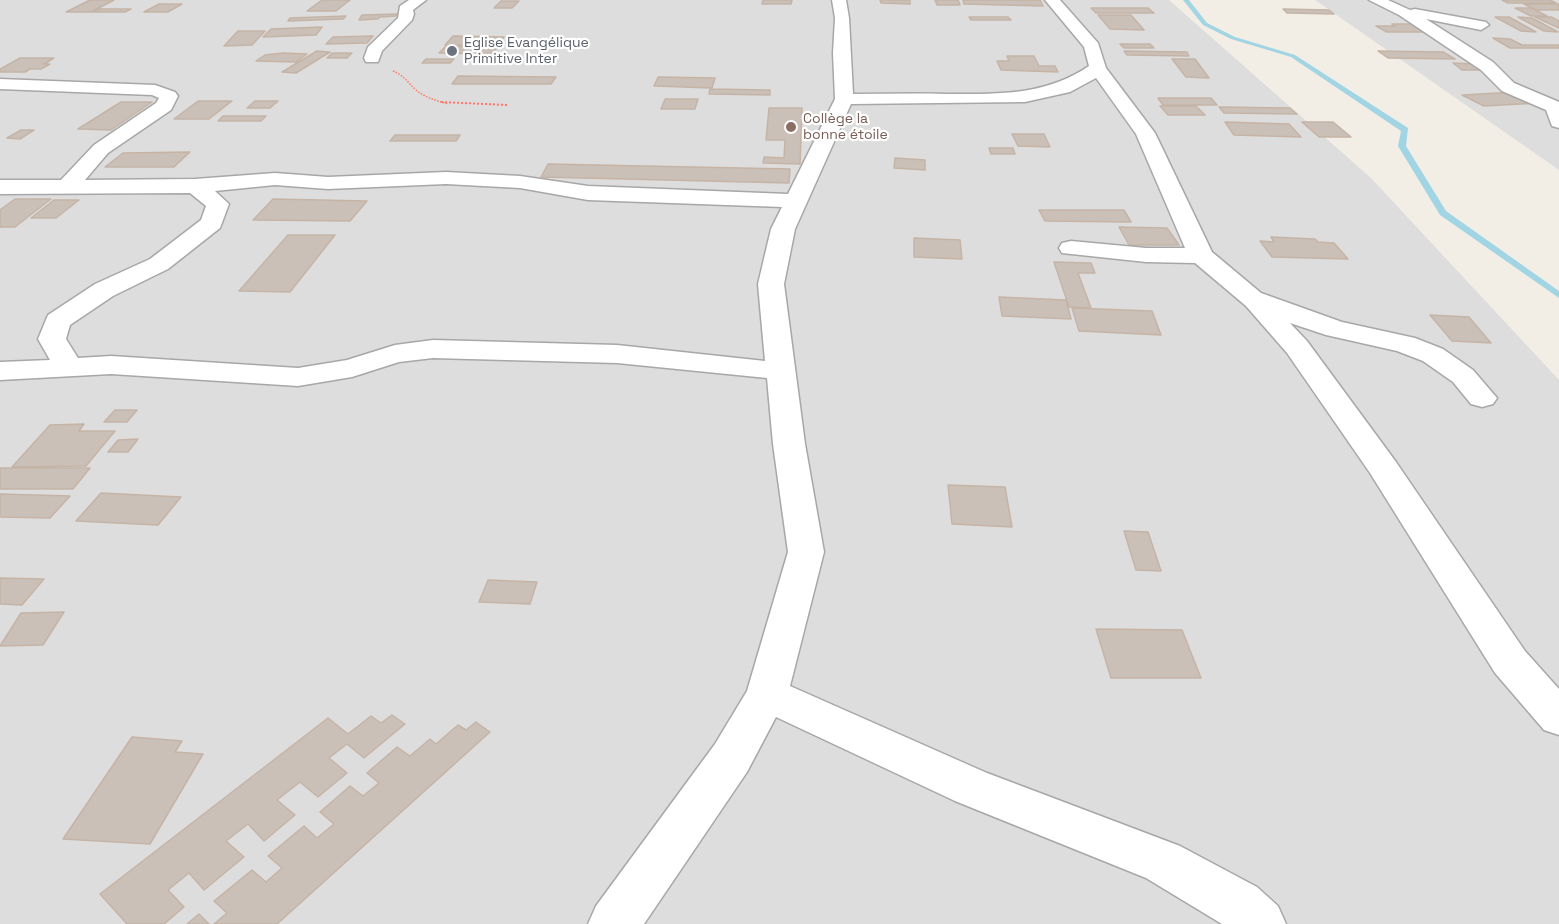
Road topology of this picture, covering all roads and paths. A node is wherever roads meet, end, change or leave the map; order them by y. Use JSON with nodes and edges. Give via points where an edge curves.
{"nodes":[{"id":1,"x":419,"y":0,"type":"edge"},
{"id":2,"x":839,"y":0,"type":"edge"},
{"id":3,"x":1052,"y":0,"type":"edge"},
{"id":4,"x":1376,"y":0,"type":"edge"},
{"id":5,"x":1404,"y":12,"type":"junction"},
{"id":6,"x":1481,"y":25,"type":"dead end"},
{"id":7,"x":372,"y":58,"type":"joint"},
{"id":8,"x":1098,"y":68,"type":"junction"},
{"id":9,"x":0,"y":84,"type":"edge"},
{"id":10,"x":1027,"y":98,"type":"junction"},
{"id":11,"x":844,"y":99,"type":"junction"},
{"id":12,"x":507,"y":105,"type":"dead end"},
{"id":13,"x":1124,"y":107,"type":"junction"},
{"id":14,"x":1559,"y":122,"type":"edge"},
{"id":15,"x":195,"y":186,"type":"junction"},
{"id":16,"x":67,"y":187,"type":"junction"},
{"id":17,"x":0,"y":188,"type":"edge"},
{"id":18,"x":797,"y":201,"type":"junction"},
{"id":19,"x":1071,"y":248,"type":"dead end"},
{"id":20,"x":1201,"y":256,"type":"junction"},
{"id":21,"x":1252,"y":299,"type":"junction"},
{"id":22,"x":69,"y":367,"type":"junction"},
{"id":23,"x":780,"y":370,"type":"junction"},
{"id":24,"x":0,"y":371,"type":"edge"},
{"id":25,"x":1482,"y":398,"type":"dead end"},
{"id":26,"x":767,"y":694,"type":"junction"},
{"id":27,"x":1559,"y":717,"type":"edge"},
{"id":28,"x":615,"y":924,"type":"edge"},
{"id":29,"x":1260,"y":924,"type":"edge"}],
"edges":[{"from":1,"to":7,"type":"street","via":[[405,9],[408,14],[404,20],[374,50]]},
{"from":2,"to":11,"type":"street"},
{"from":3,"to":8,"type":"street","via":[[1092,46]]},
{"from":4,"to":5,"type":"street"},
{"from":5,"to":6,"type":"street"},
{"from":5,"to":14,"type":"street","via":[[1487,66],[1502,83],[1555,107]]},
{"from":7,"to":12,"type":"path","via":[[405,76],[413,90],[433,101]]},
{"from":8,"to":10,"type":"street","via":[[1072,86]]},
{"from":8,"to":13,"type":"street"},
{"from":9,"to":16,"type":"street","via":[[155,90],[169,96],[164,106],[101,148]]},
{"from":10,"to":11,"type":"street"},
{"from":10,"to":13,"type":"street","via":[[1093,100]]},
{"from":11,"to":18,"type":"street"},
{"from":13,"to":20,"type":"street","via":[[1145,133]]},
{"from":15,"to":16,"type":"street"},
{"from":15,"to":18,"type":"street","via":[[275,179],[328,183],[446,178],[520,182],[588,193]]},
{"from":15,"to":22,"type":"street","via":[[218,204],[212,223],[159,264],[104,290],[58,321],[52,339]]},
{"from":16,"to":17,"type":"street"},
{"from":18,"to":23,"type":"street","via":[[783,229],[771,284]]},
{"from":19,"to":20,"type":"street"},
{"from":20,"to":21,"type":"street"},
{"from":21,"to":25,"type":"street","via":[[1310,321],[1406,344],[1433,355],[1463,376]]},
{"from":21,"to":27,"type":"street","via":[[1297,347],[1384,469],[1510,662]]},
{"from":22,"to":23,"type":"street","via":[[111,365],[298,377],[433,349],[617,354]]},
{"from":22,"to":24,"type":"street"},
{"from":23,"to":26,"type":"street","via":[[806,552]]},
{"from":26,"to":28,"type":"street","via":[[731,758]]},
{"from":26,"to":29,"type":"street","via":[[971,787],[1163,862],[1239,905]]}]}
